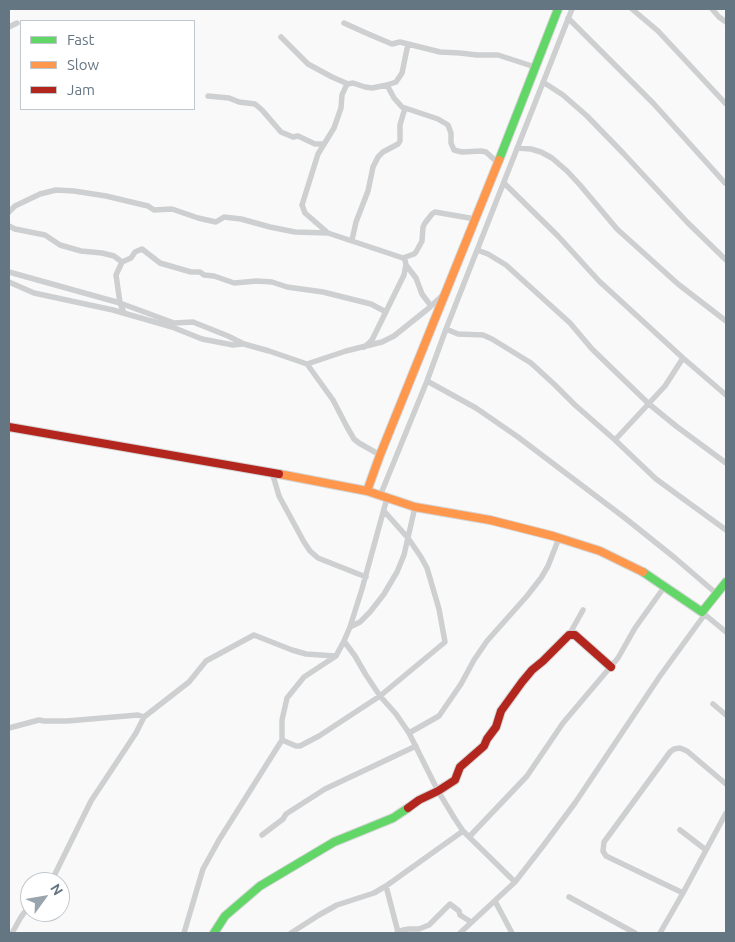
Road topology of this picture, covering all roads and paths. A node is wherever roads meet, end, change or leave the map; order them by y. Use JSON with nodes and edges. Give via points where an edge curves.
{"nodes":[{"id":1,"x":558,"y":9,"type":"edge"},
{"id":2,"x":572,"y":9,"type":"edge"},
{"id":3,"x":632,"y":9,"type":"edge"},
{"id":4,"x":712,"y":9,"type":"edge"},
{"id":5,"x":568,"y":18,"type":"junction"},
{"id":6,"x":726,"y":22,"type":"edge"},
{"id":7,"x":18,"y":23,"type":"dead end"},
{"id":8,"x":344,"y":23,"type":"dead end"},
{"id":9,"x":9,"y":27,"type":"edge"},
{"id":10,"x":281,"y":37,"type":"dead end"},
{"id":11,"x":408,"y":44,"type":"junction"},
{"id":12,"x":535,"y":67,"type":"junction"},
{"id":13,"x":543,"y":82,"type":"junction"},
{"id":14,"x":348,"y":84,"type":"junction"},
{"id":15,"x":387,"y":85,"type":"junction"},
{"id":16,"x":208,"y":96,"type":"dead end"},
{"id":17,"x":726,"y":104,"type":"edge"},
{"id":18,"x":405,"y":108,"type":"junction"},
{"id":19,"x":323,"y":144,"type":"junction"},
{"id":20,"x":517,"y":148,"type":"junction"},
{"id":21,"x":498,"y":163,"type":"junction"},
{"id":22,"x":504,"y":183,"type":"junction"},
{"id":23,"x":726,"y":183,"type":"edge"},
{"id":24,"x":9,"y":212,"type":"edge"},
{"id":25,"x":475,"y":219,"type":"junction"},
{"id":26,"x":9,"y":226,"type":"edge"},
{"id":27,"x":328,"y":233,"type":"junction"},
{"id":28,"x":352,"y":240,"type":"junction"},
{"id":29,"x":476,"y":250,"type":"junction"},
{"id":30,"x":403,"y":258,"type":"junction"},
{"id":31,"x":726,"y":260,"type":"edge"},
{"id":32,"x":122,"y":262,"type":"junction"},
{"id":33,"x":406,"y":265,"type":"junction"},
{"id":34,"x":9,"y":272,"type":"edge"},
{"id":35,"x":9,"y":282,"type":"edge"},
{"id":36,"x":446,"y":292,"type":"junction"},
{"id":37,"x":120,"y":303,"type":"junction"},
{"id":38,"x":431,"y":306,"type":"junction"},
{"id":39,"x":386,"y":312,"type":"junction"},
{"id":40,"x":124,"y":313,"type":"junction"},
{"id":41,"x":726,"y":321,"type":"edge"},
{"id":42,"x":446,"y":328,"type":"junction"},
{"id":43,"x":244,"y":344,"type":"junction"},
{"id":44,"x":364,"y":347,"type":"junction"},
{"id":45,"x":683,"y":358,"type":"junction"},
{"id":46,"x":307,"y":364,"type":"junction"},
{"id":47,"x":427,"y":381,"type":"junction"},
{"id":48,"x":726,"y":395,"type":"edge"},
{"id":49,"x":649,"y":404,"type":"junction"},
{"id":50,"x":9,"y":427,"type":"edge"},
{"id":51,"x":615,"y":440,"type":"junction"},
{"id":52,"x":380,"y":455,"type":"junction"},
{"id":53,"x":726,"y":463,"type":"edge"},
{"id":54,"x":272,"y":472,"type":"junction"},
{"id":55,"x":367,"y":492,"type":"junction"},
{"id":56,"x":384,"y":497,"type":"junction"},
{"id":57,"x":415,"y":507,"type":"junction"},
{"id":58,"x":384,"y":511,"type":"junction"},
{"id":59,"x":726,"y":530,"type":"edge"},
{"id":60,"x":408,"y":538,"type":"junction"},
{"id":61,"x":559,"y":538,"type":"junction"},
{"id":62,"x":366,"y":577,"type":"junction"},
{"id":63,"x":726,"y":582,"type":"edge"},
{"id":64,"x":665,"y":586,"type":"junction"},
{"id":65,"x":717,"y":594,"type":"junction"},
{"id":66,"x":583,"y":610,"type":"dead end"},
{"id":67,"x":703,"y":613,"type":"junction"},
{"id":68,"x":350,"y":627,"type":"junction"},
{"id":69,"x":726,"y":632,"type":"edge"},
{"id":70,"x":569,"y":635,"type":"junction"},
{"id":71,"x":344,"y":641,"type":"junction"},
{"id":72,"x":336,"y":656,"type":"junction"},
{"id":73,"x":611,"y":667,"type":"junction"},
{"id":74,"x":380,"y":696,"type":"junction"},
{"id":75,"x":713,"y":704,"type":"dead end"},
{"id":76,"x":726,"y":715,"type":"edge"},
{"id":77,"x":144,"y":717,"type":"junction"},
{"id":78,"x":9,"y":728,"type":"edge"},
{"id":79,"x":409,"y":733,"type":"junction"},
{"id":80,"x":282,"y":740,"type":"junction"},
{"id":81,"x":416,"y":746,"type":"junction"},
{"id":82,"x":726,"y":784,"type":"edge"},
{"id":83,"x":438,"y":791,"type":"junction"},
{"id":84,"x":726,"y":813,"type":"edge"},
{"id":85,"x":680,"y":830,"type":"dead end"},
{"id":86,"x":463,"y":831,"type":"junction"},
{"id":87,"x":262,"y":835,"type":"dead end"},
{"id":88,"x":469,"y":837,"type":"junction"},
{"id":89,"x":706,"y":850,"type":"junction"},
{"id":90,"x":56,"y":872,"type":"edge"},
{"id":91,"x":515,"y":882,"type":"junction"},
{"id":92,"x":386,"y":886,"type":"junction"},
{"id":93,"x":683,"y":893,"type":"junction"},
{"id":94,"x":569,"y":898,"type":"dead end"},
{"id":95,"x":495,"y":901,"type":"junction"},
{"id":96,"x":20,"y":919,"type":"edge"},
{"id":97,"x":471,"y":922,"type":"junction"},
{"id":98,"x":12,"y":933,"type":"edge"},
{"id":99,"x":184,"y":933,"type":"edge"},
{"id":100,"x":214,"y":933,"type":"edge"},
{"id":101,"x":291,"y":933,"type":"edge"},
{"id":102,"x":397,"y":933,"type":"edge"},
{"id":103,"x":460,"y":933,"type":"edge"},
{"id":104,"x":512,"y":933,"type":"edge"},
{"id":105,"x":635,"y":933,"type":"edge"},
{"id":106,"x":660,"y":933,"type":"edge"}],
"edges":[{"from":1,"to":12,"type":"street"},
{"from":2,"to":5,"type":"street"},
{"from":3,"to":17,"type":"street","via":[[658,31]]},
{"from":4,"to":6,"type":"street"},
{"from":5,"to":13,"type":"street"},
{"from":5,"to":23,"type":"street","via":[[653,103]]},
{"from":7,"to":9,"type":"street"},
{"from":8,"to":11,"type":"street","via":[[392,44]]},
{"from":10,"to":14,"type":"street","via":[[308,64]]},
{"from":11,"to":12,"type":"street","via":[[440,52],[498,55]]},
{"from":11,"to":15,"type":"street","via":[[402,73],[396,82]]},
{"from":12,"to":21,"type":"street"},
{"from":13,"to":20,"type":"street"},
{"from":13,"to":31,"type":"street","via":[[587,116]]},
{"from":14,"to":15,"type":"street","via":[[365,88]]},
{"from":14,"to":19,"type":"street","via":[[334,128]]},
{"from":15,"to":18,"type":"street","via":[[397,102]]},
{"from":16,"to":19,"type":"street","via":[[255,104],[282,132],[314,144]]},
{"from":18,"to":21,"type":"street","via":[[448,125],[454,150],[486,152]]},
{"from":18,"to":28,"type":"street","via":[[398,144],[383,152],[373,167]]},
{"from":19,"to":27,"type":"street","via":[[302,205],[305,212]]},
{"from":20,"to":22,"type":"street"},
{"from":20,"to":41,"type":"street","via":[[541,152],[568,171],[617,229],[678,284]]},
{"from":21,"to":25,"type":"street"},
{"from":22,"to":29,"type":"street"},
{"from":22,"to":45,"type":"street","via":[[599,281]]},
{"from":24,"to":27,"type":"street","via":[[40,194],[56,190],[74,191],[106,196],[154,210],[172,209],[216,222],[224,218],[241,219],[270,228]]},
{"from":25,"to":30,"type":"street","via":[[435,212],[423,227],[422,241],[416,252]]},
{"from":25,"to":36,"type":"street"},
{"from":26,"to":32,"type":"street","via":[[45,235],[60,245],[81,251],[102,252]]},
{"from":27,"to":28,"type":"street"},
{"from":28,"to":30,"type":"street"},
{"from":29,"to":42,"type":"street"},
{"from":29,"to":49,"type":"street","via":[[506,265],[570,323]]},
{"from":30,"to":33,"type":"street"},
{"from":32,"to":37,"type":"street","via":[[116,275]]},
{"from":32,"to":39,"type":"street","via":[[142,249],[160,263],[191,272],[234,283],[272,282],[323,292],[372,304]]},
{"from":33,"to":38,"type":"street"},
{"from":33,"to":39,"type":"street"},
{"from":34,"to":37,"type":"street"},
{"from":35,"to":40,"type":"street","via":[[34,293]]},
{"from":36,"to":38,"type":"street"},
{"from":36,"to":52,"type":"street"},
{"from":37,"to":40,"type":"street"},
{"from":37,"to":43,"type":"street","via":[[174,323],[193,322]]},
{"from":38,"to":44,"type":"street","via":[[394,336]]},
{"from":39,"to":44,"type":"street","via":[[372,340]]},
{"from":40,"to":43,"type":"street","via":[[202,339]]},
{"from":42,"to":47,"type":"street"},
{"from":42,"to":51,"type":"street","via":[[458,334],[483,335],[531,363]]},
{"from":43,"to":46,"type":"street"},
{"from":44,"to":46,"type":"street"},
{"from":45,"to":48,"type":"street"},
{"from":45,"to":49,"type":"street"},
{"from":46,"to":52,"type":"street","via":[[333,400],[354,438]]},
{"from":47,"to":56,"type":"street"},
{"from":47,"to":65,"type":"street","via":[[476,408],[518,437],[625,518]]},
{"from":49,"to":51,"type":"street"},
{"from":49,"to":53,"type":"street"},
{"from":50,"to":54,"type":"street"},
{"from":51,"to":59,"type":"street","via":[[656,479]]},
{"from":52,"to":55,"type":"street"},
{"from":54,"to":55,"type":"street"},
{"from":54,"to":62,"type":"street","via":[[279,496],[310,551],[318,558]]},
{"from":55,"to":56,"type":"street"},
{"from":56,"to":57,"type":"street"},
{"from":56,"to":58,"type":"street"},
{"from":57,"to":60,"type":"street"},
{"from":57,"to":61,"type":"street","via":[[490,520]]},
{"from":58,"to":60,"type":"street"},
{"from":58,"to":62,"type":"street"},
{"from":60,"to":68,"type":"street","via":[[397,572],[384,594],[360,622]]},
{"from":60,"to":74,"type":"street","via":[[427,568],[445,642]]},
{"from":61,"to":64,"type":"street","via":[[600,551]]},
{"from":61,"to":79,"type":"street","via":[[541,578],[487,641],[439,716]]},
{"from":62,"to":68,"type":"street"},
{"from":63,"to":65,"type":"street"},
{"from":64,"to":67,"type":"street"},
{"from":64,"to":73,"type":"street"},
{"from":65,"to":67,"type":"street"},
{"from":66,"to":70,"type":"street"},
{"from":67,"to":69,"type":"street"},
{"from":67,"to":91,"type":"street","via":[[575,803]]},
{"from":68,"to":71,"type":"street"},
{"from":70,"to":73,"type":"street","via":[[575,635]]},
{"from":70,"to":83,"type":"street","via":[[522,682],[501,711],[484,746],[460,767],[455,780]]},
{"from":71,"to":72,"type":"street"},
{"from":71,"to":74,"type":"street"},
{"from":72,"to":77,"type":"street","via":[[306,654],[254,635],[206,661],[189,682]]},
{"from":72,"to":80,"type":"street","via":[[304,677],[287,698]]},
{"from":73,"to":88,"type":"street","via":[[563,723],[527,776]]},
{"from":74,"to":79,"type":"street"},
{"from":74,"to":80,"type":"street","via":[[303,745],[296,746]]},
{"from":75,"to":76,"type":"street"},
{"from":77,"to":78,"type":"street","via":[[38,720]]},
{"from":77,"to":90,"type":"street","via":[[91,800]]},
{"from":79,"to":81,"type":"street"},
{"from":80,"to":99,"type":"street","via":[[203,870]]},
{"from":81,"to":83,"type":"street"},
{"from":81,"to":87,"type":"street","via":[[325,790],[286,814]]},
{"from":82,"to":93,"type":"street","via":[[687,751],[674,749],[604,842],[606,856]]},
{"from":83,"to":86,"type":"street"},
{"from":83,"to":100,"type":"street","via":[[393,818],[334,842],[260,886],[225,916]]},
{"from":84,"to":89,"type":"street"},
{"from":85,"to":89,"type":"street"},
{"from":86,"to":88,"type":"street"},
{"from":86,"to":92,"type":"street"},
{"from":88,"to":91,"type":"street"},
{"from":89,"to":93,"type":"street"},
{"from":91,"to":95,"type":"street"},
{"from":92,"to":101,"type":"street","via":[[337,905]]},
{"from":92,"to":102,"type":"street"},
{"from":93,"to":106,"type":"street"},
{"from":94,"to":105,"type":"street"},
{"from":95,"to":97,"type":"street"},
{"from":95,"to":104,"type":"street"},
{"from":96,"to":98,"type":"street"},
{"from":97,"to":102,"type":"street","via":[[450,904],[429,925]]},
{"from":97,"to":103,"type":"street"}]}
